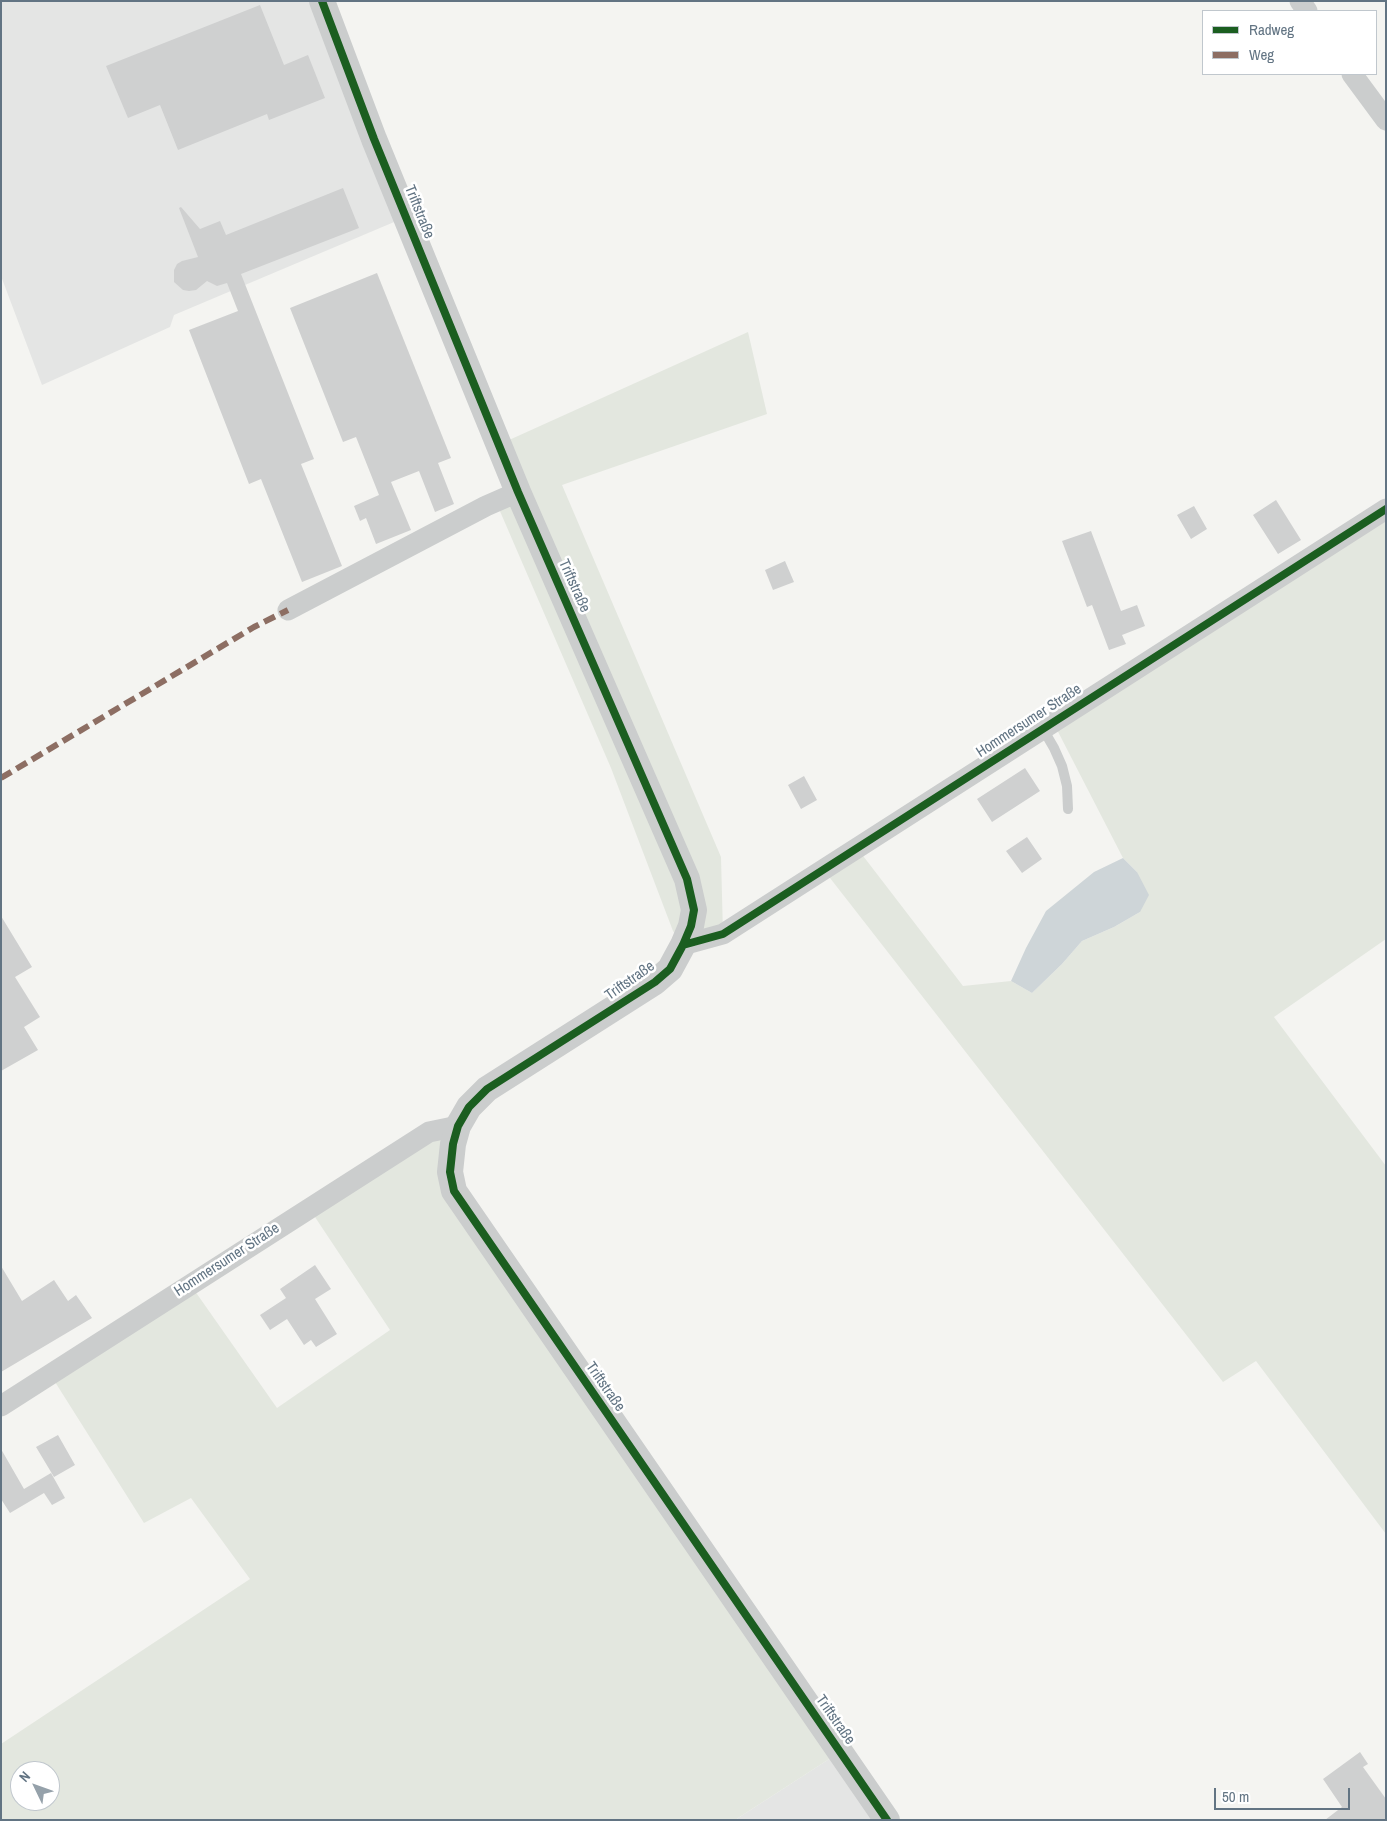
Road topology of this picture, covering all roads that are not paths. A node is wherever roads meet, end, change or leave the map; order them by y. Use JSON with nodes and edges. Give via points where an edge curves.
{"nodes":[{"id":1,"x":322,"y":1,"type":"edge"},
{"id":2,"x":1353,"y":75,"type":"edge"},
{"id":3,"x":1386,"y":120,"type":"edge"},
{"id":4,"x":518,"y":492,"type":"junction"},
{"id":5,"x":1386,"y":510,"type":"edge"},
{"id":6,"x":288,"y":610,"type":"dead end"},
{"id":7,"x":1043,"y":729,"type":"junction"},
{"id":8,"x":1068,"y":809,"type":"dead end"},
{"id":9,"x":683,"y":945,"type":"junction"},
{"id":10,"x":458,"y":1126,"type":"junction"},
{"id":11,"x":1,"y":1406,"type":"edge"},
{"id":12,"x":887,"y":1820,"type":"edge"}],
"edges":[{"from":1,"to":4,"type":"street","name":"Triftstraße","via":[[374,139]]},
{"from":2,"to":3,"type":"street"},
{"from":4,"to":6,"type":"street"},
{"from":4,"to":9,"type":"street","name":"Triftstraße","via":[[688,879],[694,910],[692,926]]},
{"from":5,"to":7,"type":"street","name":"Hommersumer Straße"},
{"from":7,"to":8,"type":"lane","via":[[1062,766]]},
{"from":7,"to":9,"type":"street","name":"Hommersumer Straße","via":[[723,934]]},
{"from":9,"to":10,"type":"street","name":"Triftstraße","via":[[670,969],[655,982],[487,1089],[469,1107]]},
{"from":10,"to":11,"type":"street","name":"Hommersumer Straße","via":[[429,1132]]},
{"from":10,"to":12,"type":"street","name":"Triftstraße","via":[[450,1172],[454,1191]]}]}
